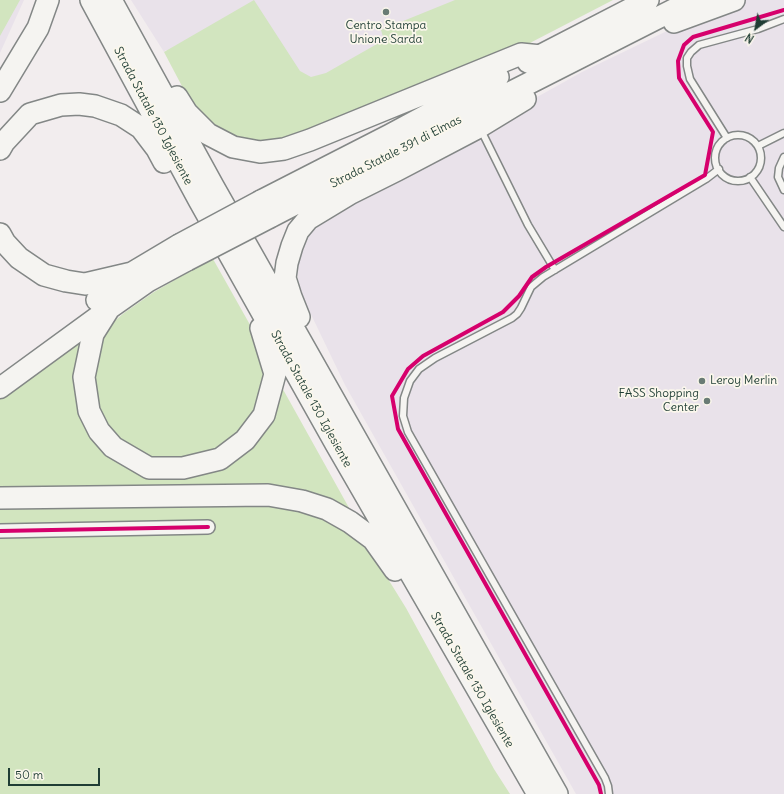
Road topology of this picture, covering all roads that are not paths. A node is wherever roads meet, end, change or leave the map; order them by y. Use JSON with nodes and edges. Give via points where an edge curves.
{"nodes":[{"id":1,"x":48,"y":0,"type":"edge"},
{"id":2,"x":91,"y":0,"type":"edge"},
{"id":3,"x":111,"y":0,"type":"edge"},
{"id":4,"x":625,"y":0,"type":"edge"},
{"id":5,"x":648,"y":0,"type":"edge"},
{"id":6,"x":693,"y":0,"type":"edge"},
{"id":7,"x":734,"y":0,"type":"edge"},
{"id":8,"x":613,"y":18,"type":"junction"},
{"id":9,"x":122,"y":19,"type":"junction"},
{"id":10,"x":784,"y":19,"type":"edge"},
{"id":11,"x":619,"y":38,"type":"junction"},
{"id":12,"x":547,"y":64,"type":"junction"},
{"id":13,"x":0,"y":91,"type":"edge"},
{"id":14,"x":479,"y":127,"type":"junction"},
{"id":15,"x":784,"y":134,"type":"edge"},
{"id":16,"x":727,"y":138,"type":"junction"},
{"id":17,"x":758,"y":146,"type":"junction"},
{"id":18,"x":0,"y":149,"type":"edge"},
{"id":19,"x":784,"y":158,"type":"edge"},
{"id":20,"x":719,"y":169,"type":"junction"},
{"id":21,"x":750,"y":177,"type":"junction"},
{"id":22,"x":784,"y":190,"type":"edge"},
{"id":23,"x":199,"y":200,"type":"junction"},
{"id":24,"x":784,"y":227,"type":"edge"},
{"id":25,"x":0,"y":234,"type":"edge"},
{"id":26,"x":183,"y":252,"type":"junction"},
{"id":27,"x":555,"y":270,"type":"junction"},
{"id":28,"x":132,"y":273,"type":"junction"},
{"id":29,"x":247,"y":286,"type":"junction"},
{"id":30,"x":104,"y":306,"type":"junction"},
{"id":31,"x":314,"y":364,"type":"junction"},
{"id":32,"x":0,"y":371,"type":"edge"},
{"id":33,"x":0,"y":388,"type":"edge"},
{"id":34,"x":0,"y":498,"type":"edge"},
{"id":35,"x":208,"y":527,"type":"dead end"},
{"id":36,"x":0,"y":531,"type":"edge"},
{"id":37,"x":452,"y":645,"type":"junction"},
{"id":38,"x":538,"y":794,"type":"edge"},
{"id":39,"x":557,"y":794,"type":"edge"},
{"id":40,"x":608,"y":794,"type":"edge"}],
"edges":[{"from":1,"to":13,"type":"highway","via":[[38,28]]},
{"from":2,"to":23,"type":"highway","name":"Strada Statale 130 Iglesiente"},
{"from":3,"to":9,"type":"highway","name":"Strada Statale 130 Iglesiente"},
{"from":4,"to":8,"type":"highway"},
{"from":5,"to":8,"type":"highway","name":"Strada Statale 391 di Elmas"},
{"from":6,"to":11,"type":"highway","name":"Strada Statale 391 di Elmas"},
{"from":7,"to":11,"type":"highway","via":[[632,40]]},
{"from":8,"to":12,"type":"highway","name":"Strada Statale 391 di Elmas"},
{"from":9,"to":12,"type":"highway","via":[[145,41],[187,113],[208,134],[234,147],[260,152],[284,149],[310,140],[521,54]]},
{"from":9,"to":31,"type":"highway","name":"Strada Statale 130 Iglesiente"},
{"from":10,"to":16,"type":"lane","via":[[699,46],[687,58],[686,66],[690,79]]},
{"from":11,"to":12,"type":"highway","name":"Strada Statale 391 di Elmas"},
{"from":12,"to":14,"type":"highway","via":[[542,88]]},
{"from":12,"to":26,"type":"highway","name":"Strada Statale 391 di Elmas","bridge":true,"via":[[477,87],[266,209]]},
{"from":14,"to":27,"type":"lane","via":[[528,225]]},
{"from":14,"to":31,"type":"highway","via":[[351,193],[308,219],[298,231],[287,263],[286,278]]},
{"from":15,"to":17,"type":"lane"},
{"from":16,"to":17,"type":"lane","via":[[739,135]]},
{"from":16,"to":20,"type":"lane","via":[[716,152],[715,159]]},
{"from":17,"to":21,"type":"lane","via":[[761,161],[759,168]]},
{"from":18,"to":23,"type":"highway","via":[[30,114],[61,105],[94,106],[121,115],[142,128],[181,192]]},
{"from":19,"to":22,"type":"lane","via":[[778,177]]},
{"from":20,"to":21,"type":"lane","via":[[727,178],[734,180]]},
{"from":20,"to":27,"type":"lane"},
{"from":21,"to":24,"type":"lane"},
{"from":23,"to":29,"type":"highway","name":"Strada Statale 130 Iglesiente"},
{"from":25,"to":28,"type":"highway","via":[[19,258],[44,275],[85,284]]},
{"from":26,"to":28,"type":"highway","name":"Strada Statale 391 di Elmas"},
{"from":26,"to":30,"type":"highway","name":"Strada Statale 391 di Elmas","via":[[148,281]]},
{"from":27,"to":40,"type":"lane","via":[[531,287],[521,308],[512,318],[435,358],[420,369],[406,389],[403,416],[408,432],[605,778]]},
{"from":28,"to":30,"type":"highway","name":"Strada Statale 391 di Elmas"},
{"from":29,"to":30,"type":"highway","via":[[275,374],[264,415],[245,440],[220,459],[183,468],[149,468],[113,447],[99,431],[89,412],[84,377],[93,334]]},
{"from":29,"to":37,"type":"highway","name":"Strada Statale 130 Iglesiente"},
{"from":30,"to":32,"type":"main road"},
{"from":30,"to":33,"type":"main road"},
{"from":31,"to":39,"type":"highway","name":"Strada Statale 130 Iglesiente"},
{"from":34,"to":37,"type":"highway","via":[[268,496],[302,501],[350,522],[373,539],[432,631]]},
{"from":35,"to":36,"type":"street"},
{"from":37,"to":38,"type":"highway","name":"Strada Statale 130 Iglesiente"}]}
